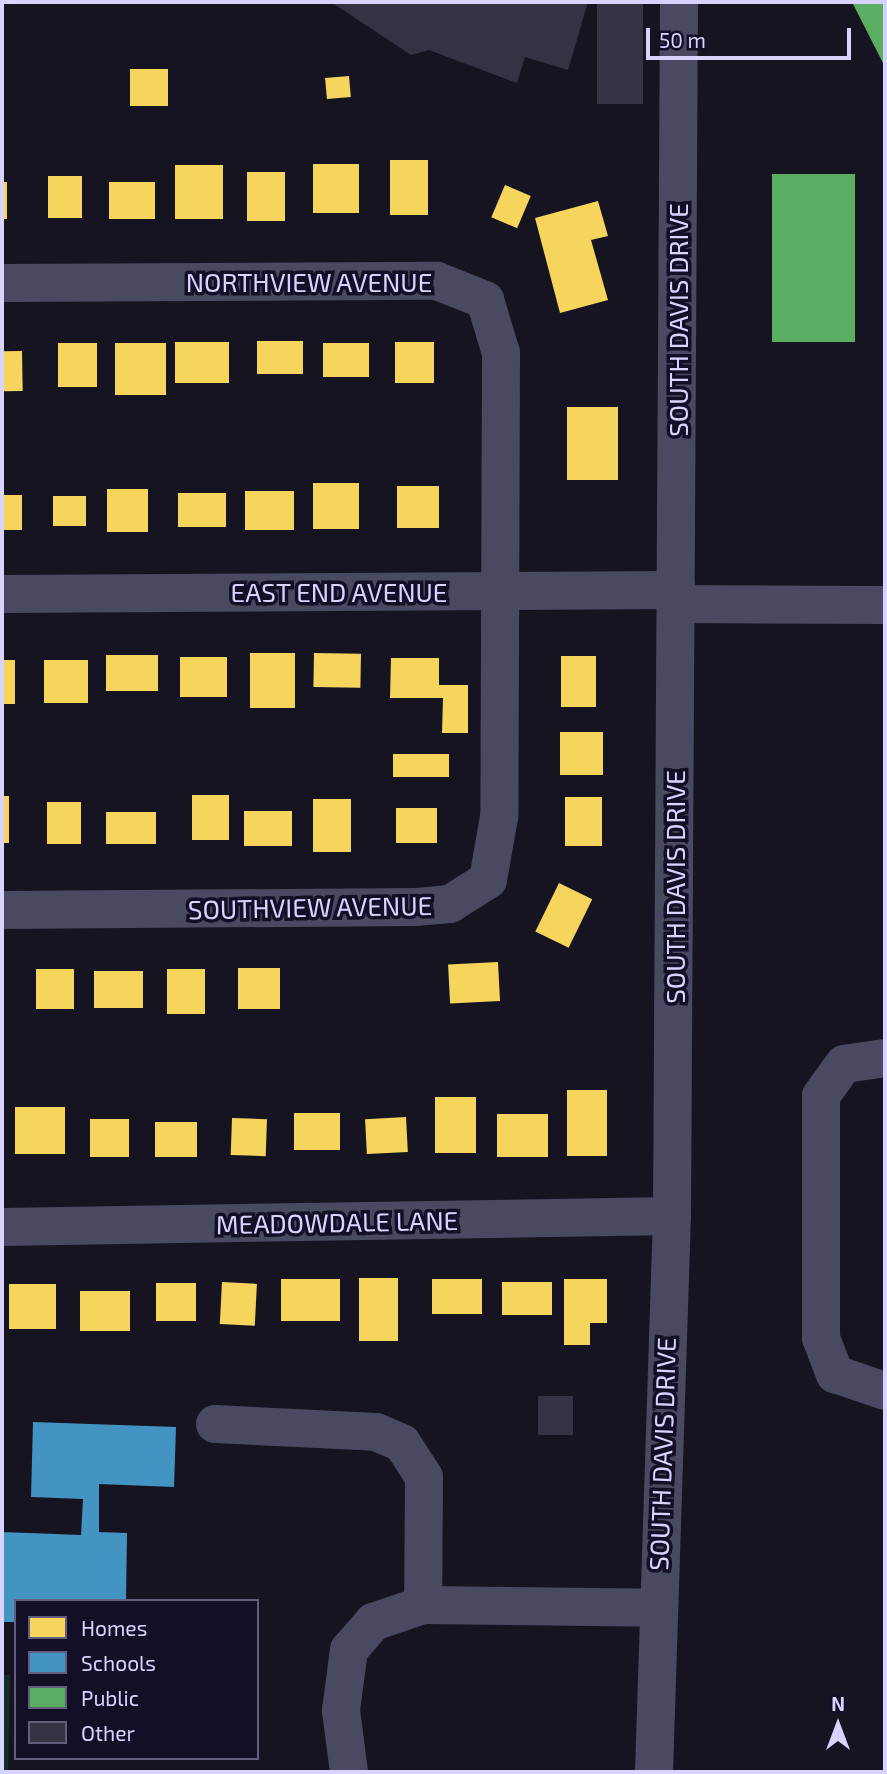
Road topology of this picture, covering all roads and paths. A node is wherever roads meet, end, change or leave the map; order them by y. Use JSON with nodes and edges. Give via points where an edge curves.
{"nodes":[{"id":1,"x":679,"y":2,"type":"edge"},
{"id":2,"x":2,"y":283,"type":"edge"},
{"id":3,"x":499,"y":592,"type":"junction"},
{"id":4,"x":2,"y":594,"type":"edge"},
{"id":5,"x":677,"y":597,"type":"junction"},
{"id":6,"x":885,"y":605,"type":"edge"},
{"id":7,"x":2,"y":910,"type":"edge"},
{"id":8,"x":885,"y":1058,"type":"edge"},
{"id":9,"x":672,"y":1216,"type":"junction"},
{"id":10,"x":2,"y":1227,"type":"edge"},
{"id":11,"x":885,"y":1391,"type":"edge"},
{"id":12,"x":215,"y":1424,"type":"dead end"},
{"id":13,"x":423,"y":1605,"type":"junction"},
{"id":14,"x":656,"y":1608,"type":"junction"},
{"id":15,"x":349,"y":1772,"type":"edge"},
{"id":16,"x":654,"y":1772,"type":"edge"}],
"edges":[{"from":1,"to":5,"type":"street","name":"SOUTH DAVIS DRIVE"},
{"from":2,"to":3,"type":"street","name":"NORTHVIEW AVENUE","via":[[398,280],[467,288],[485,300],[501,353]]},
{"from":3,"to":4,"type":"street","name":"EAST END AVENUE"},
{"from":3,"to":5,"type":"street","name":"EAST END AVENUE"},
{"from":3,"to":7,"type":"street","name":"SOUTHVIEW AVENUE","via":[[497,858],[473,895],[417,907]]},
{"from":5,"to":6,"type":"street","name":"EAST END AVENUE"},
{"from":5,"to":9,"type":"street","name":"SOUTH DAVIS DRIVE"},
{"from":8,"to":11,"type":"street","via":[[844,1064],[821,1096],[821,1338],[835,1374]]},
{"from":9,"to":10,"type":"street","name":"MEADOWDALE LANE"},
{"from":9,"to":14,"type":"street","name":"SOUTH DAVIS DRIVE"},
{"from":12,"to":13,"type":"street","via":[[376,1433],[402,1443],[424,1477]]},
{"from":13,"to":14,"type":"street"},
{"from":13,"to":15,"type":"street","via":[[373,1622],[349,1650],[341,1710]]},
{"from":14,"to":16,"type":"street","name":"SOUTH DAVIS DRIVE"}]}
